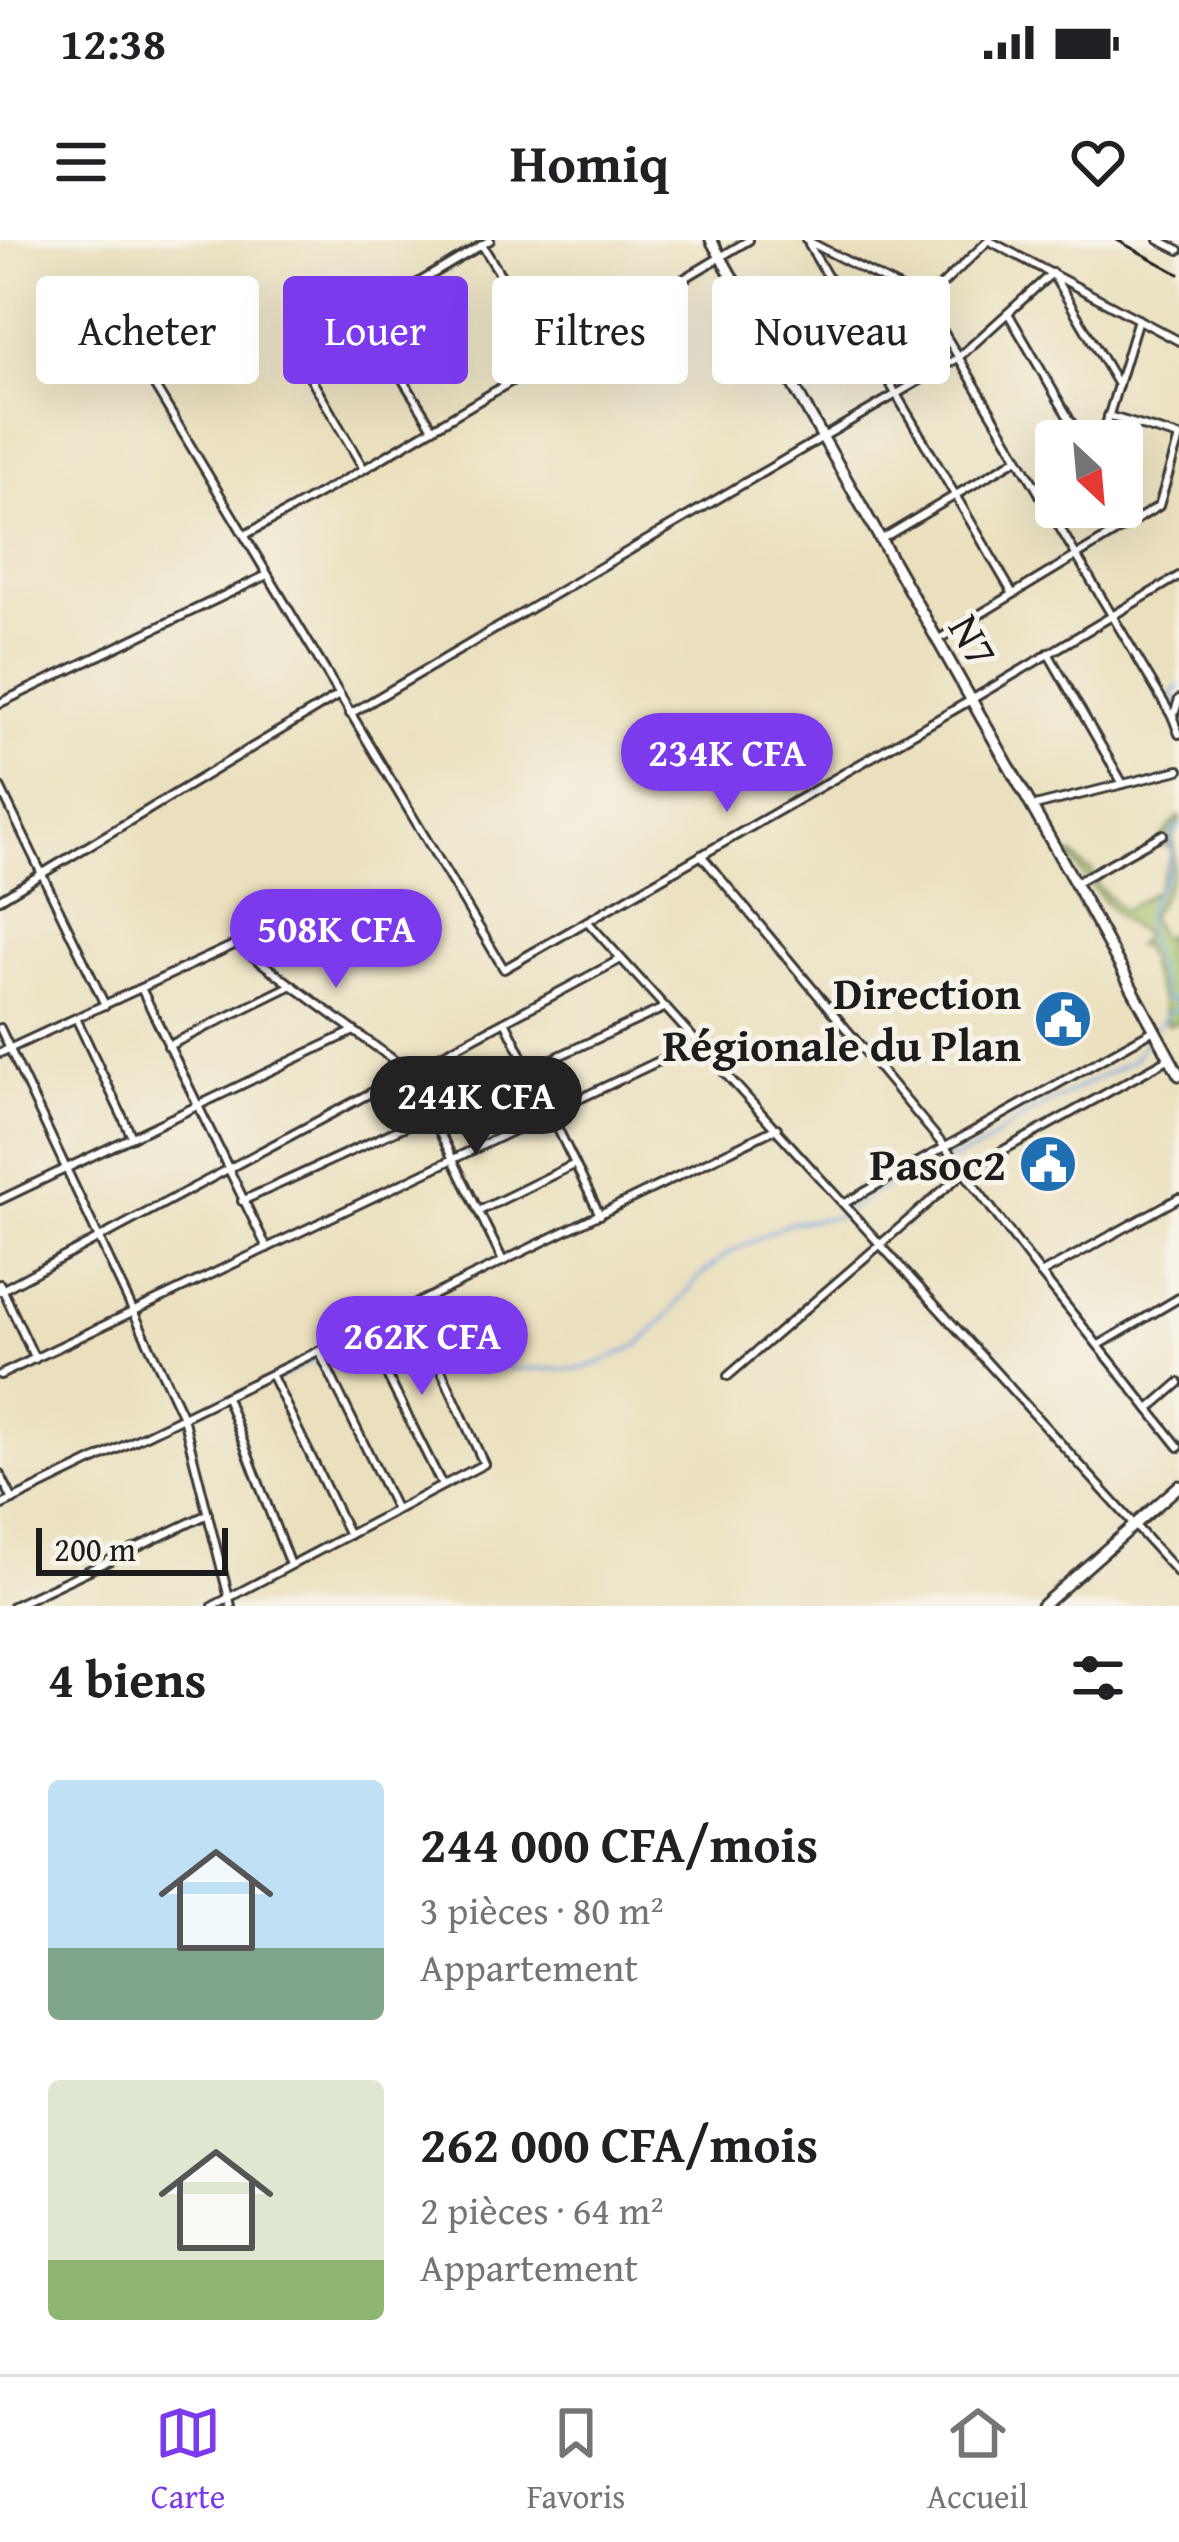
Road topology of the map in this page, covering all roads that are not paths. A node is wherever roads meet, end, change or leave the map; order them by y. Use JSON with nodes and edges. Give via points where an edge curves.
{"nodes":[{"id":1,"x":711,"y":240,"type":"edge"},
{"id":2,"x":749,"y":240,"type":"edge"},
{"id":3,"x":806,"y":240,"type":"edge"},
{"id":4,"x":988,"y":240,"type":"edge"},
{"id":5,"x":1159,"y":240,"type":"edge"},
{"id":6,"x":486,"y":242,"type":"edge"},
{"id":7,"x":1179,"y":250,"type":"edge"},
{"id":8,"x":721,"y":257,"type":"junction"},
{"id":9,"x":1052,"y":273,"type":"junction"},
{"id":10,"x":429,"y":276,"type":"edge"},
{"id":11,"x":505,"y":276,"type":"edge"},
{"id":12,"x":875,"y":276,"type":"edge"},
{"id":13,"x":688,"y":277,"type":"edge"},
{"id":14,"x":950,"y":277,"type":"edge"},
{"id":15,"x":1008,"y":313,"type":"junction"},
{"id":16,"x":1138,"y":319,"type":"junction"},
{"id":17,"x":1179,"y":341,"type":"edge"},
{"id":18,"x":950,"y":344,"type":"edge"},
{"id":19,"x":958,"y":358,"type":"junction"},
{"id":20,"x":153,"y":384,"type":"edge"},
{"id":21,"x":314,"y":384,"type":"edge"},
{"id":22,"x":406,"y":384,"type":"edge"},
{"id":23,"x":507,"y":384,"type":"edge"},
{"id":24,"x":1118,"y":385,"type":"junction"},
{"id":25,"x":896,"y":394,"type":"junction"},
{"id":26,"x":1108,"y":416,"type":"junction"},
{"id":27,"x":1070,"y":420,"type":"edge"},
{"id":28,"x":1107,"y":420,"type":"edge"},
{"id":29,"x":433,"y":428,"type":"junction"},
{"id":30,"x":824,"y":437,"type":"junction"},
{"id":31,"x":1179,"y":437,"type":"edge"},
{"id":32,"x":1018,"y":458,"type":"junction"},
{"id":33,"x":364,"y":469,"type":"junction"},
{"id":34,"x":1035,"y":487,"type":"edge"},
{"id":35,"x":956,"y":495,"type":"junction"},
{"id":36,"x":1059,"y":528,"type":"edge"},
{"id":37,"x":244,"y":536,"type":"junction"},
{"id":38,"x":880,"y":540,"type":"junction"},
{"id":39,"x":1076,"y":556,"type":"junction"},
{"id":40,"x":267,"y":574,"type":"junction"},
{"id":41,"x":1179,"y":576,"type":"edge"},
{"id":42,"x":1013,"y":594,"type":"junction"},
{"id":43,"x":1112,"y":616,"type":"junction"},
{"id":44,"x":936,"y":641,"type":"junction"},
{"id":45,"x":1048,"y":652,"type":"junction"},
{"id":46,"x":338,"y":695,"type":"junction"},
{"id":47,"x":971,"y":700,"type":"junction"},
{"id":48,"x":1179,"y":700,"type":"edge"},
{"id":49,"x":0,"y":703,"type":"edge"},
{"id":50,"x":350,"y":715,"type":"junction"},
{"id":51,"x":1173,"y":718,"type":"junction"},
{"id":52,"x":1179,"y":734,"type":"edge"},
{"id":53,"x":1179,"y":770,"type":"edge"},
{"id":54,"x":1123,"y":784,"type":"junction"},
{"id":55,"x":0,"y":787,"type":"edge"},
{"id":56,"x":1031,"y":807,"type":"junction"},
{"id":57,"x":1163,"y":835,"type":"dead end"},
{"id":58,"x":700,"y":855,"type":"junction"},
{"id":59,"x":42,"y":874,"type":"junction"},
{"id":60,"x":1075,"y":883,"type":"junction"},
{"id":61,"x":0,"y":899,"type":"edge"},
{"id":62,"x":587,"y":921,"type":"junction"},
{"id":63,"x":622,"y":958,"type":"junction"},
{"id":64,"x":292,"y":985,"type":"junction"},
{"id":65,"x":141,"y":988,"type":"junction"},
{"id":66,"x":104,"y":1005,"type":"junction"},
{"id":67,"x":667,"y":1007,"type":"junction"},
{"id":68,"x":76,"y":1018,"type":"junction"},
{"id":69,"x":506,"y":1021,"type":"junction"},
{"id":70,"x":0,"y":1028,"type":"edge"},
{"id":71,"x":1154,"y":1030,"type":"junction"},
{"id":72,"x":354,"y":1031,"type":"junction"},
{"id":73,"x":699,"y":1042,"type":"junction"},
{"id":74,"x":168,"y":1046,"type":"junction"},
{"id":75,"x":10,"y":1048,"type":"junction"},
{"id":76,"x":0,"y":1053,"type":"edge"},
{"id":77,"x":1170,"y":1058,"type":"junction"},
{"id":78,"x":529,"y":1070,"type":"junction"},
{"id":79,"x":410,"y":1072,"type":"junction"},
{"id":80,"x":1179,"y":1075,"type":"edge"},
{"id":81,"x":197,"y":1106,"type":"junction"},
{"id":82,"x":550,"y":1113,"type":"junction"},
{"id":83,"x":431,"y":1115,"type":"junction"},
{"id":84,"x":777,"y":1128,"type":"junction"},
{"id":85,"x":132,"y":1137,"type":"junction"},
{"id":86,"x":944,"y":1146,"type":"junction"},
{"id":87,"x":453,"y":1160,"type":"junction"},
{"id":88,"x":575,"y":1164,"type":"junction"},
{"id":89,"x":66,"y":1168,"type":"junction"},
{"id":90,"x":228,"y":1170,"type":"junction"},
{"id":91,"x":964,"y":1172,"type":"junction"},
{"id":92,"x":1179,"y":1198,"type":"edge"},
{"id":93,"x":0,"y":1200,"type":"edge"},
{"id":94,"x":242,"y":1201,"type":"junction"},
{"id":95,"x":845,"y":1203,"type":"junction"},
{"id":96,"x":479,"y":1211,"type":"junction"},
{"id":97,"x":600,"y":1215,"type":"junction"},
{"id":98,"x":100,"y":1239,"type":"junction"},
{"id":99,"x":880,"y":1242,"type":"junction"},
{"id":100,"x":267,"y":1248,"type":"junction"},
{"id":101,"x":503,"y":1262,"type":"junction"},
{"id":102,"x":1041,"y":1274,"type":"junction"},
{"id":103,"x":1,"y":1288,"type":"edge"},
{"id":104,"x":1179,"y":1298,"type":"edge"},
{"id":105,"x":412,"y":1306,"type":"junction"},
{"id":106,"x":134,"y":1312,"type":"junction"},
{"id":107,"x":364,"y":1329,"type":"junction"},
{"id":108,"x":1098,"y":1345,"type":"junction"},
{"id":109,"x":320,"y":1351,"type":"junction"},
{"id":110,"x":35,"y":1359,"type":"junction"},
{"id":111,"x":272,"y":1375,"type":"junction"},
{"id":112,"x":0,"y":1376,"type":"edge"},
{"id":113,"x":728,"y":1376,"type":"dead end"},
{"id":114,"x":1179,"y":1383,"type":"edge"},
{"id":115,"x":226,"y":1396,"type":"junction"},
{"id":116,"x":1149,"y":1409,"type":"junction"},
{"id":117,"x":183,"y":1417,"type":"junction"},
{"id":118,"x":1179,"y":1447,"type":"edge"},
{"id":119,"x":0,"y":1474,"type":"edge"},
{"id":120,"x":442,"y":1485,"type":"junction"},
{"id":121,"x":1179,"y":1486,"type":"edge"},
{"id":122,"x":13,"y":1500,"type":"junction"},
{"id":123,"x":0,"y":1506,"type":"edge"},
{"id":124,"x":395,"y":1510,"type":"junction"},
{"id":125,"x":208,"y":1514,"type":"junction"},
{"id":126,"x":1136,"y":1524,"type":"junction"},
{"id":127,"x":349,"y":1535,"type":"junction"},
{"id":128,"x":290,"y":1565,"type":"junction"},
{"id":129,"x":1179,"y":1574,"type":"edge"},
{"id":130,"x":230,"y":1602,"type":"edge"},
{"id":131,"x":13,"y":1606,"type":"edge"},
{"id":132,"x":213,"y":1606,"type":"edge"},
{"id":133,"x":1042,"y":1606,"type":"edge"}],
"edges":[{"from":1,"to":8,"type":"main road","name":"N7"},
{"from":2,"to":8,"type":"street"},
{"from":3,"to":12,"type":"street"},
{"from":3,"to":25,"type":"street"},
{"from":4,"to":9,"type":"street"},
{"from":4,"to":14,"type":"street"},
{"from":5,"to":7,"type":"street"},
{"from":6,"to":10,"type":"street"},
{"from":6,"to":11,"type":"street"},
{"from":8,"to":13,"type":"street"},
{"from":8,"to":30,"type":"main road","name":"N7"},
{"from":9,"to":15,"type":"street"},
{"from":9,"to":16,"type":"street"},
{"from":9,"to":24,"type":"street"},
{"from":15,"to":19,"type":"street"},
{"from":15,"to":27,"type":"street"},
{"from":16,"to":17,"type":"street"},
{"from":16,"to":24,"type":"street"},
{"from":18,"to":19,"type":"street"},
{"from":19,"to":25,"type":"street"},
{"from":19,"to":32,"type":"street"},
{"from":20,"to":37,"type":"street"},
{"from":21,"to":33,"type":"street"},
{"from":22,"to":29,"type":"street"},
{"from":23,"to":29,"type":"street"},
{"from":24,"to":26,"type":"street"},
{"from":25,"to":30,"type":"street"},
{"from":25,"to":35,"type":"street"},
{"from":26,"to":28,"type":"street"},
{"from":26,"to":31,"type":"street"},
{"from":29,"to":33,"type":"street"},
{"from":30,"to":38,"type":"main road","name":"N7"},
{"from":30,"to":50,"type":"street"},
{"from":31,"to":39,"type":"street","via":[[1159,506]]},
{"from":32,"to":34,"type":"street"},
{"from":32,"to":35,"type":"street"},
{"from":33,"to":37,"type":"street"},
{"from":35,"to":38,"type":"street"},
{"from":35,"to":42,"type":"street"},
{"from":36,"to":39,"type":"street"},
{"from":37,"to":40,"type":"street"},
{"from":38,"to":44,"type":"main road","name":"N7"},
{"from":39,"to":42,"type":"street"},
{"from":39,"to":43,"type":"street"},
{"from":40,"to":46,"type":"street"},
{"from":40,"to":49,"type":"street"},
{"from":41,"to":43,"type":"street"},
{"from":42,"to":44,"type":"street"},
{"from":43,"to":45,"type":"street"},
{"from":43,"to":51,"type":"street"},
{"from":44,"to":47,"type":"main road","name":"N7"},
{"from":45,"to":47,"type":"street"},
{"from":45,"to":54,"type":"street"},
{"from":46,"to":50,"type":"street"},
{"from":46,"to":59,"type":"street"},
{"from":47,"to":56,"type":"main road","name":"N7"},
{"from":47,"to":58,"type":"street"},
{"from":48,"to":51,"type":"street"},
{"from":50,"to":62,"type":"street","via":[[504,969]]},
{"from":51,"to":52,"type":"street"},
{"from":53,"to":54,"type":"street"},
{"from":54,"to":56,"type":"street"},
{"from":55,"to":59,"type":"street"},
{"from":56,"to":60,"type":"main road","name":"N7"},
{"from":57,"to":60,"type":"street"},
{"from":58,"to":62,"type":"street"},
{"from":58,"to":86,"type":"street"},
{"from":59,"to":61,"type":"street"},
{"from":59,"to":66,"type":"street"},
{"from":60,"to":71,"type":"main road","name":"N7"},
{"from":62,"to":63,"type":"street"},
{"from":63,"to":67,"type":"street"},
{"from":63,"to":69,"type":"street"},
{"from":64,"to":65,"type":"street","via":[[236,944]]},
{"from":64,"to":72,"type":"street"},
{"from":64,"to":74,"type":"street"},
{"from":65,"to":66,"type":"street"},
{"from":65,"to":74,"type":"street"},
{"from":66,"to":68,"type":"street"},
{"from":67,"to":73,"type":"street"},
{"from":67,"to":78,"type":"street"},
{"from":68,"to":75,"type":"street"},
{"from":68,"to":85,"type":"street"},
{"from":69,"to":78,"type":"street"},
{"from":69,"to":79,"type":"street"},
{"from":70,"to":75,"type":"street"},
{"from":71,"to":77,"type":"main road","name":"N7"},
{"from":71,"to":86,"type":"street"},
{"from":72,"to":79,"type":"street"},
{"from":72,"to":81,"type":"street"},
{"from":73,"to":82,"type":"street"},
{"from":73,"to":84,"type":"street"},
{"from":74,"to":81,"type":"street"},
{"from":75,"to":76,"type":"street"},
{"from":75,"to":89,"type":"street"},
{"from":77,"to":80,"type":"main road","name":"N7"},
{"from":77,"to":91,"type":"street"},
{"from":78,"to":82,"type":"street"},
{"from":78,"to":83,"type":"street"},
{"from":79,"to":83,"type":"street"},
{"from":79,"to":90,"type":"street"},
{"from":81,"to":85,"type":"street"},
{"from":81,"to":90,"type":"street"},
{"from":82,"to":87,"type":"street"},
{"from":82,"to":88,"type":"street"},
{"from":83,"to":87,"type":"street"},
{"from":83,"to":94,"type":"street"},
{"from":84,"to":95,"type":"street"},
{"from":84,"to":97,"type":"street"},
{"from":85,"to":89,"type":"street"},
{"from":86,"to":91,"type":"street"},
{"from":86,"to":95,"type":"street"},
{"from":87,"to":96,"type":"street"},
{"from":87,"to":100,"type":"street"},
{"from":88,"to":96,"type":"street"},
{"from":88,"to":97,"type":"street"},
{"from":89,"to":93,"type":"street"},
{"from":89,"to":98,"type":"street"},
{"from":90,"to":94,"type":"street"},
{"from":90,"to":98,"type":"street"},
{"from":91,"to":99,"type":"street"},
{"from":91,"to":102,"type":"street"},
{"from":92,"to":102,"type":"street"},
{"from":94,"to":100,"type":"street"},
{"from":95,"to":99,"type":"street"},
{"from":96,"to":101,"type":"street"},
{"from":97,"to":101,"type":"street"},
{"from":98,"to":103,"type":"street"},
{"from":98,"to":106,"type":"street"},
{"from":99,"to":113,"type":"street"},
{"from":99,"to":126,"type":"street"},
{"from":100,"to":106,"type":"street"},
{"from":101,"to":105,"type":"street"},
{"from":102,"to":108,"type":"street"},
{"from":103,"to":110,"type":"street"},
{"from":104,"to":108,"type":"street"},
{"from":105,"to":107,"type":"street"},
{"from":105,"to":120,"type":"street","via":[[484,1464]]},
{"from":106,"to":110,"type":"street"},
{"from":106,"to":117,"type":"street"},
{"from":107,"to":109,"type":"street"},
{"from":107,"to":120,"type":"street"},
{"from":108,"to":116,"type":"street"},
{"from":109,"to":111,"type":"street"},
{"from":109,"to":124,"type":"street"},
{"from":110,"to":112,"type":"street"},
{"from":111,"to":115,"type":"street"},
{"from":111,"to":127,"type":"street"},
{"from":114,"to":116,"type":"street"},
{"from":115,"to":117,"type":"street"},
{"from":115,"to":128,"type":"street"},
{"from":116,"to":118,"type":"street"},
{"from":117,"to":122,"type":"street"},
{"from":117,"to":125,"type":"street"},
{"from":119,"to":122,"type":"street"},
{"from":120,"to":124,"type":"street"},
{"from":121,"to":126,"type":"main road"},
{"from":122,"to":123,"type":"street"},
{"from":124,"to":127,"type":"street"},
{"from":125,"to":130,"type":"street"},
{"from":125,"to":131,"type":"street"},
{"from":126,"to":129,"type":"street"},
{"from":126,"to":133,"type":"main road"},
{"from":127,"to":128,"type":"street"},
{"from":128,"to":130,"type":"street"},
{"from":130,"to":132,"type":"street"}]}
